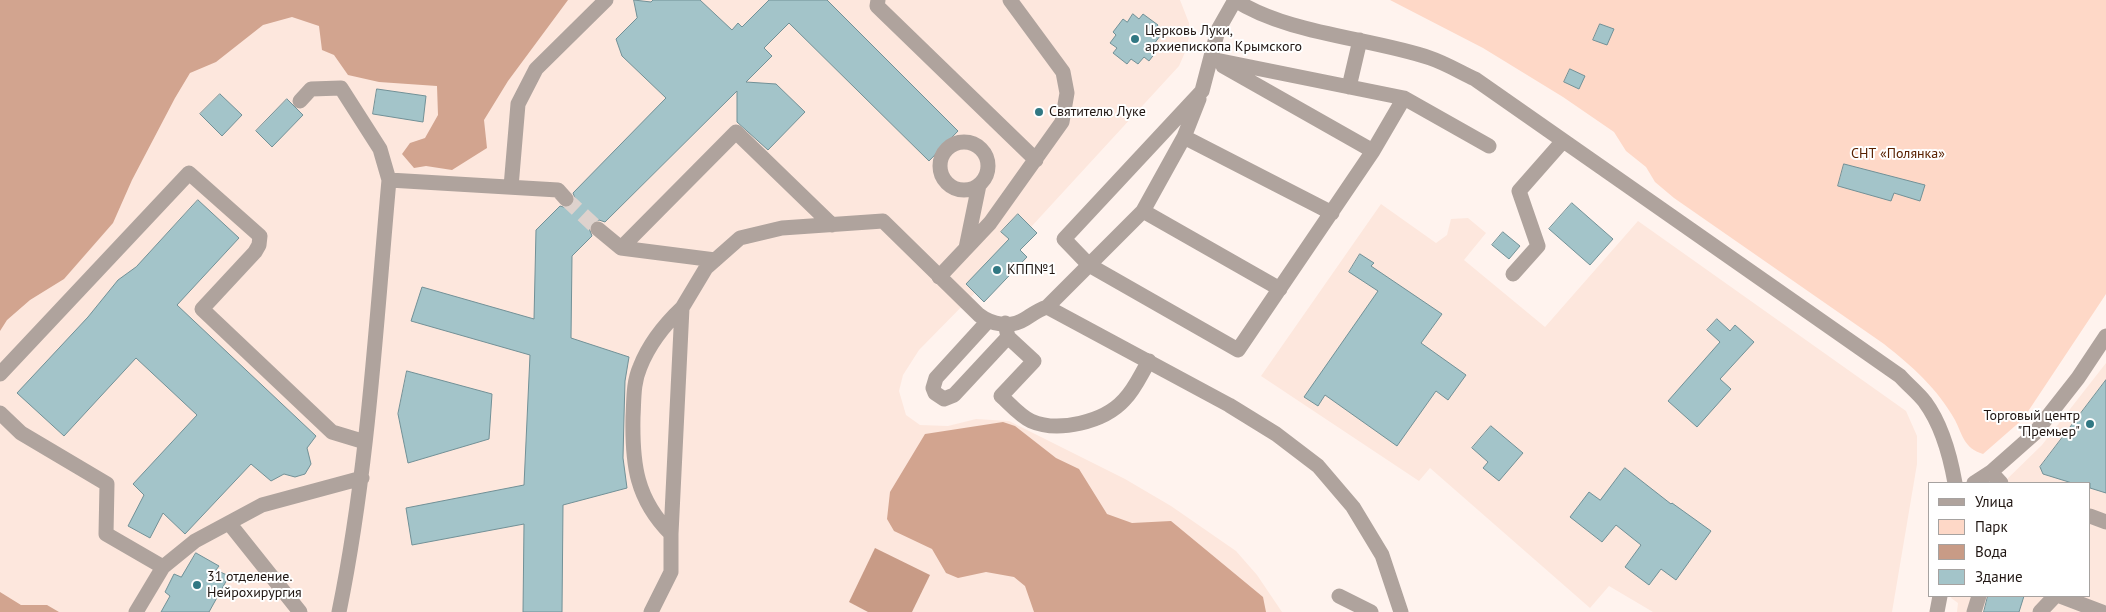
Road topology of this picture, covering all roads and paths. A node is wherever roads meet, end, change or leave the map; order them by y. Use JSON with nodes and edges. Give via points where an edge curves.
{"nodes":[{"id":1,"x":606,"y":0,"type":"edge"},
{"id":2,"x":878,"y":0,"type":"edge"},
{"id":3,"x":1010,"y":0,"type":"edge"},
{"id":4,"x":1235,"y":0,"type":"edge"},
{"id":5,"x":1360,"y":40,"type":"junction"},
{"id":6,"x":1211,"y":60,"type":"junction"},
{"id":7,"x":1349,"y":87,"type":"junction"},
{"id":8,"x":1202,"y":91,"type":"junction"},
{"id":9,"x":1404,"y":98,"type":"junction"},
{"id":10,"x":300,"y":101,"type":"dead end"},
{"id":11,"x":1184,"y":137,"type":"junction"},
{"id":12,"x":1563,"y":141,"type":"junction"},
{"id":13,"x":1489,"y":146,"type":"dead end"},
{"id":14,"x":1373,"y":151,"type":"junction"},
{"id":15,"x":1036,"y":160,"type":"junction"},
{"id":16,"x":389,"y":180,"type":"junction"},
{"id":17,"x":979,"y":185,"type":"junction"},
{"id":18,"x":511,"y":187,"type":"junction"},
{"id":19,"x":961,"y":190,"type":"junction"},
{"id":20,"x":566,"y":199,"type":"tunnel mouth"},
{"id":21,"x":1143,"y":211,"type":"junction"},
{"id":22,"x":1332,"y":214,"type":"junction"},
{"id":23,"x":972,"y":217,"type":"junction"},
{"id":24,"x":832,"y":224,"type":"junction"},
{"id":25,"x":598,"y":229,"type":"tunnel mouth"},
{"id":26,"x":621,"y":248,"type":"junction"},
{"id":27,"x":966,"y":248,"type":"junction"},
{"id":28,"x":715,"y":260,"type":"junction"},
{"id":29,"x":1089,"y":265,"type":"junction"},
{"id":30,"x":1513,"y":274,"type":"dead end"},
{"id":31,"x":940,"y":277,"type":"junction"},
{"id":32,"x":1280,"y":289,"type":"junction"},
{"id":33,"x":1047,"y":307,"type":"junction"},
{"id":34,"x":682,"y":308,"type":"junction"},
{"id":35,"x":988,"y":322,"type":"junction"},
{"id":36,"x":1006,"y":330,"type":"junction"},
{"id":37,"x":2104,"y":344,"type":"edge"},
{"id":38,"x":1149,"y":361,"type":"junction"},
{"id":39,"x":0,"y":374,"type":"edge"},
{"id":40,"x":0,"y":413,"type":"edge"},
{"id":41,"x":365,"y":442,"type":"junction"},
{"id":42,"x":362,"y":478,"type":"junction"},
{"id":43,"x":1996,"y":478,"type":"edge"},
{"id":44,"x":1955,"y":482,"type":"edge"},
{"id":45,"x":1978,"y":482,"type":"edge"},
{"id":46,"x":2091,"y":516,"type":"edge"},
{"id":47,"x":2106,"y":522,"type":"edge"},
{"id":48,"x":229,"y":523,"type":"junction"},
{"id":49,"x":671,"y":534,"type":"junction"},
{"id":50,"x":163,"y":567,"type":"junction"},
{"id":51,"x":1339,"y":596,"type":"dead end"},
{"id":52,"x":1940,"y":597,"type":"edge"},
{"id":53,"x":1980,"y":597,"type":"edge"},
{"id":54,"x":2054,"y":597,"type":"edge"},
{"id":55,"x":2066,"y":603,"type":"edge"},
{"id":56,"x":2094,"y":611,"type":"edge"},
{"id":57,"x":136,"y":612,"type":"edge"},
{"id":58,"x":300,"y":612,"type":"edge"},
{"id":59,"x":340,"y":612,"type":"edge"},
{"id":60,"x":651,"y":612,"type":"edge"},
{"id":61,"x":1371,"y":612,"type":"edge"},
{"id":62,"x":1401,"y":612,"type":"edge"},
{"id":63,"x":1937,"y":612,"type":"edge"},
{"id":64,"x":1974,"y":612,"type":"edge"},
{"id":65,"x":2040,"y":612,"type":"edge"}],
"edges":[{"from":1,"to":18,"type":"street","via":[[536,70],[518,104]]},
{"from":2,"to":15,"type":"street","via":[[877,6]]},
{"from":3,"to":15,"type":"street","via":[[1063,72],[1067,93],[1062,122]]},
{"from":4,"to":5,"type":"street","via":[[1254,11],[1291,24]]},
{"from":4,"to":6,"type":"street","via":[[1218,30]]},
{"from":5,"to":7,"type":"street"},
{"from":5,"to":12,"type":"street","via":[[1431,58],[1475,79]]},
{"from":6,"to":7,"type":"street"},
{"from":6,"to":8,"type":"street"},
{"from":6,"to":14,"type":"street"},
{"from":7,"to":9,"type":"street"},
{"from":8,"to":11,"type":"street"},
{"from":8,"to":29,"type":"street","via":[[1064,239]]},
{"from":9,"to":13,"type":"street"},
{"from":9,"to":14,"type":"street"},
{"from":10,"to":16,"type":"street","via":[[311,89],[341,88],[380,149]]},
{"from":11,"to":21,"type":"street"},
{"from":11,"to":22,"type":"street"},
{"from":12,"to":30,"type":"street","via":[[1520,191],[1538,246]]},
{"from":12,"to":44,"type":"street","via":[[1900,376],[1924,401],[1939,426]]},
{"from":14,"to":22,"type":"street"},
{"from":15,"to":27,"type":"street","via":[[990,223]]},
{"from":16,"to":18,"type":"street"},
{"from":16,"to":41,"type":"street"},
{"from":17,"to":19,"type":"street"},
{"from":17,"to":19,"type":"street","via":[[988,169],[983,151],[967,142],[958,143],[943,154],[940,164],[946,181]]},
{"from":17,"to":23,"type":"street"},
{"from":18,"to":20,"type":"street","via":[[558,190]]},
{"from":19,"to":23,"type":"street"},
{"from":21,"to":29,"type":"street"},
{"from":21,"to":32,"type":"street"},
{"from":22,"to":32,"type":"street"},
{"from":23,"to":27,"type":"street"},
{"from":24,"to":26,"type":"street","via":[[736,132]]},
{"from":24,"to":28,"type":"street","via":[[782,228],[740,238]]},
{"from":24,"to":31,"type":"street","via":[[883,221]]},
{"from":25,"to":26,"type":"street"},
{"from":26,"to":28,"type":"street"},
{"from":27,"to":31,"type":"street"},
{"from":28,"to":34,"type":"street","via":[[706,268]]},
{"from":29,"to":32,"type":"street","via":[[1238,350]]},
{"from":29,"to":33,"type":"street"},
{"from":31,"to":35,"type":"street"},
{"from":33,"to":36,"type":"street","via":[[1036,310]]},
{"from":33,"to":38,"type":"street"},
{"from":34,"to":49,"type":"street"},
{"from":34,"to":49,"type":"street","via":[[664,326],[650,348],[639,368],[634,388],[632,450],[635,470],[655,518]]},
{"from":35,"to":36,"type":"street"},
{"from":35,"to":36,"type":"street","via":[[936,378],[933,388],[939,397],[944,399],[954,395]]},
{"from":36,"to":38,"type":"street","via":[[1034,361],[1002,396],[1031,421],[1054,425],[1095,420],[1124,401]]},
{"from":37,"to":43,"type":"street"},
{"from":38,"to":62,"type":"street","via":[[1276,434],[1318,466],[1353,507],[1382,556]]},
{"from":39,"to":41,"type":"street","via":[[190,173],[260,236],[255,252],[202,309],[332,432]]},
{"from":40,"to":50,"type":"street","via":[[21,433],[107,484],[106,534]]},
{"from":41,"to":42,"type":"street"},
{"from":42,"to":48,"type":"street","via":[[262,505]]},
{"from":42,"to":59,"type":"street"},
{"from":43,"to":45,"type":"street"},
{"from":46,"to":47,"type":"street"},
{"from":48,"to":50,"type":"street","via":[[195,541]]},
{"from":48,"to":58,"type":"street"},
{"from":49,"to":60,"type":"street","via":[[671,572]]},
{"from":50,"to":57,"type":"street"},
{"from":51,"to":61,"type":"street"},
{"from":52,"to":63,"type":"street"},
{"from":53,"to":64,"type":"street"},
{"from":54,"to":65,"type":"street"},
{"from":55,"to":56,"type":"street"}]}
